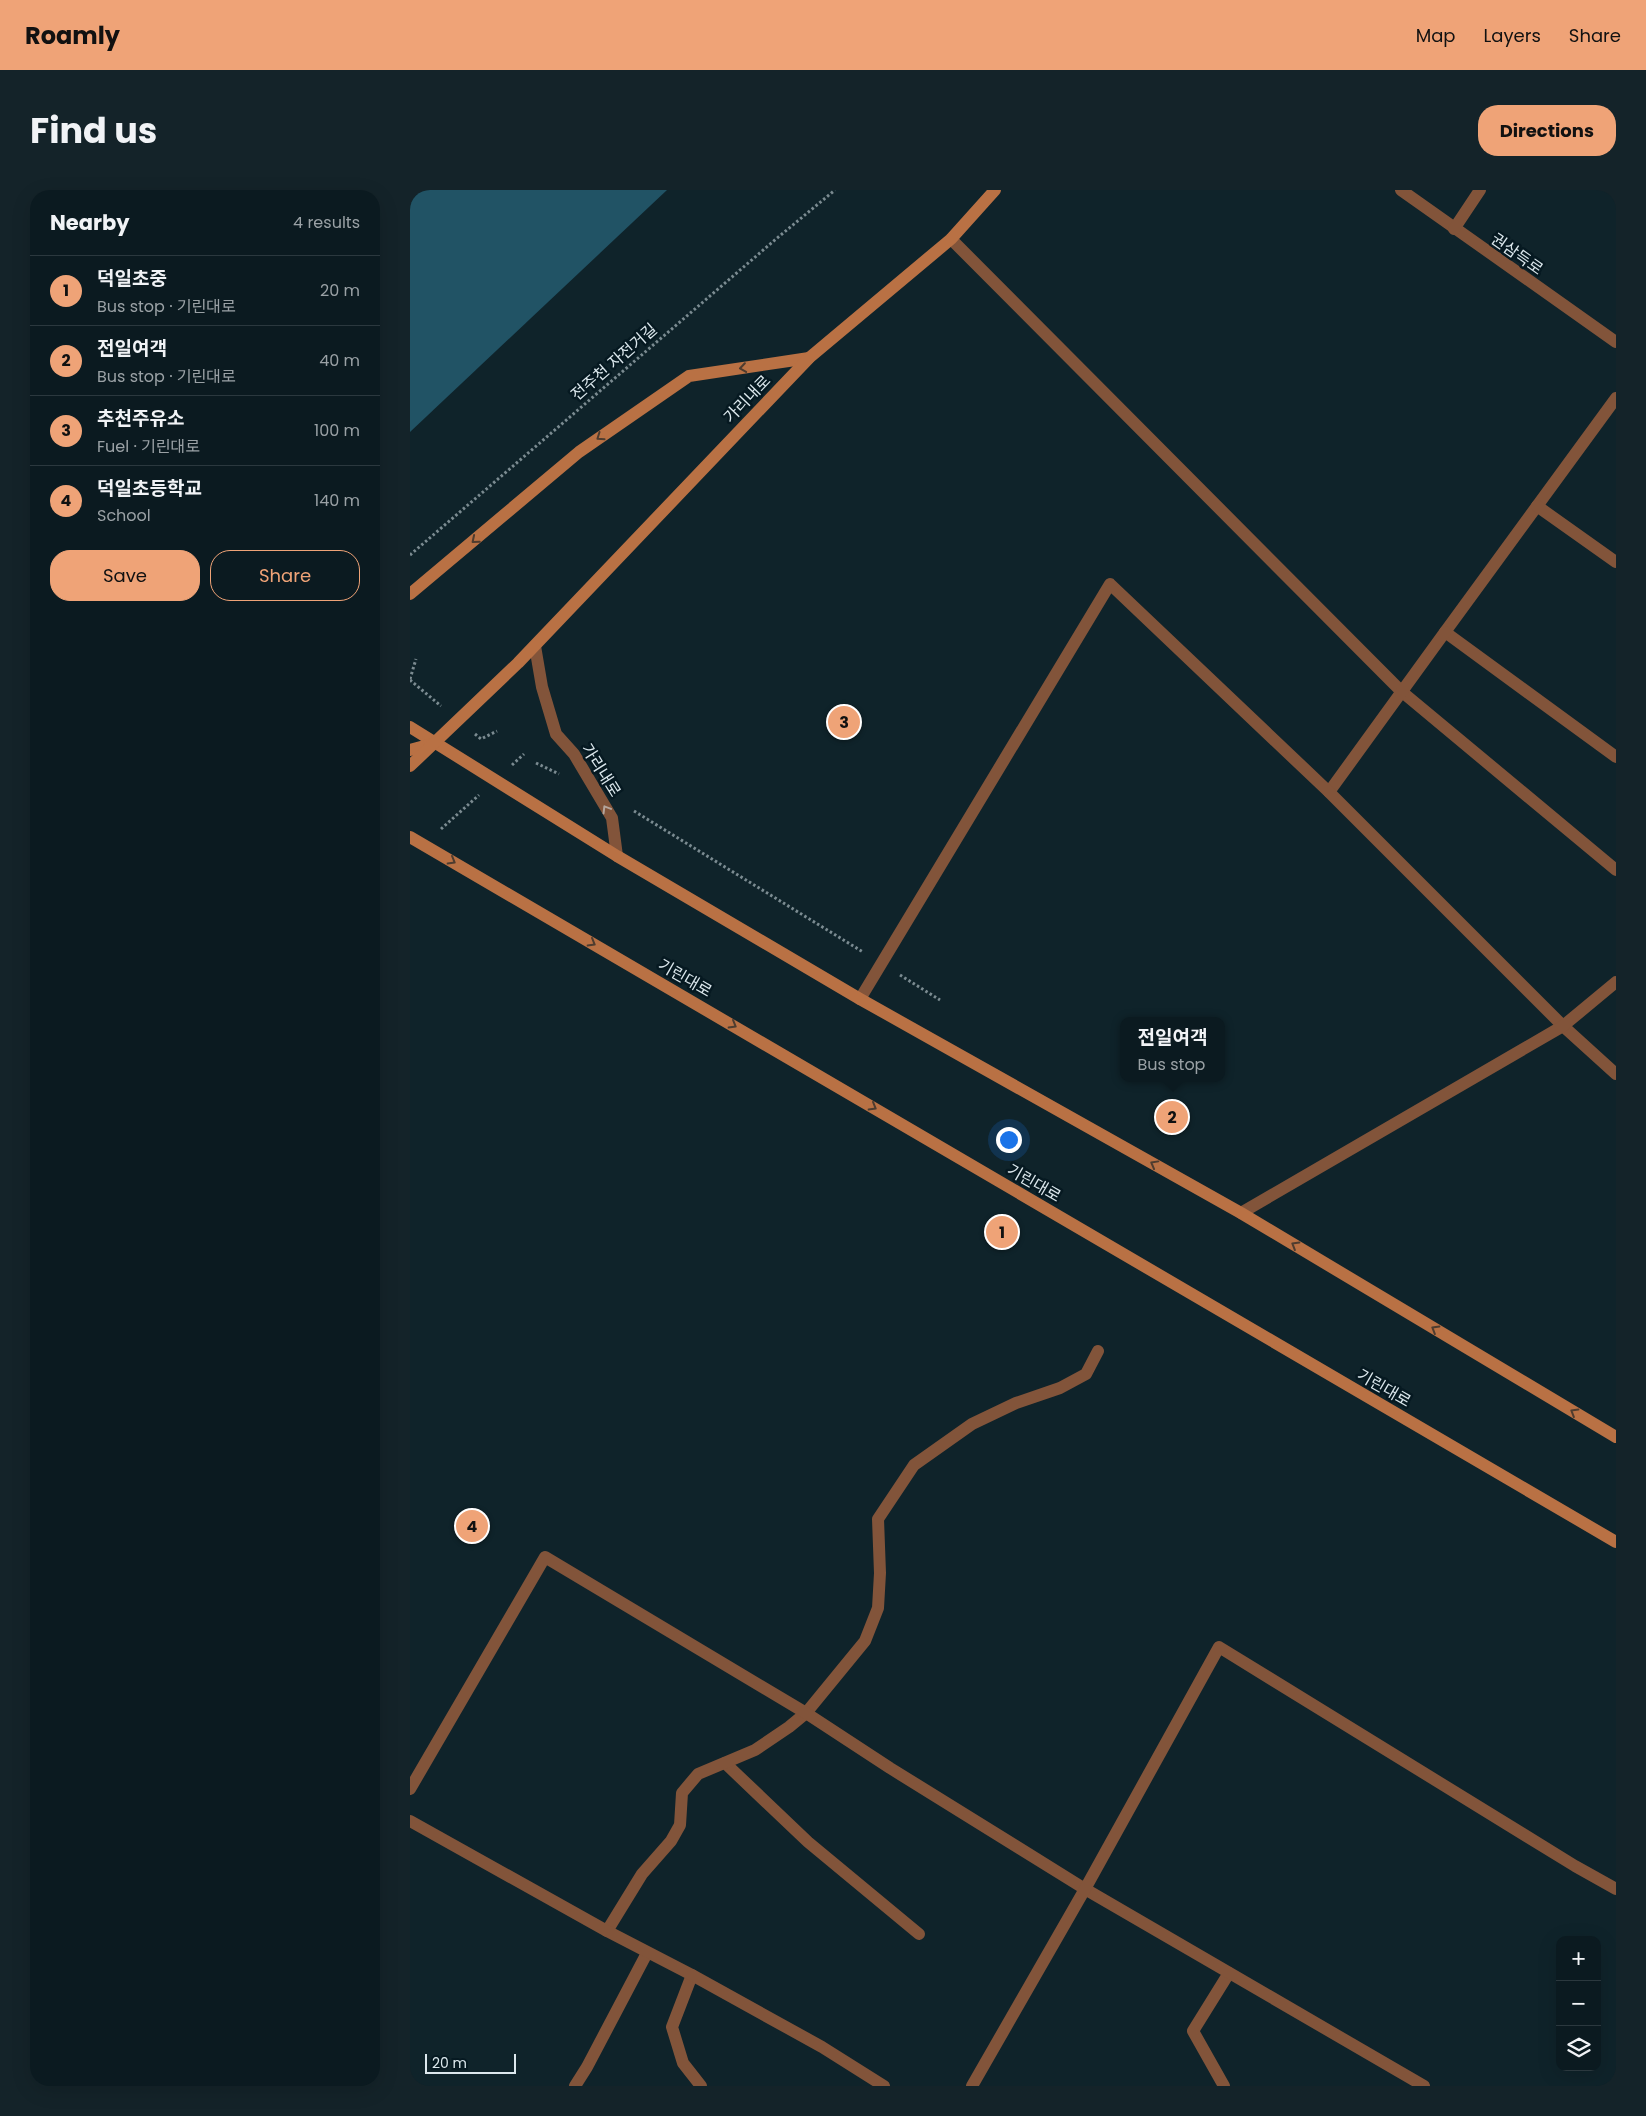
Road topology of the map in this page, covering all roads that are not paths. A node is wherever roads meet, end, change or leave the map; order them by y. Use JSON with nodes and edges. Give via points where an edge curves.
{"nodes":[{"id":1,"x":995,"y":190,"type":"edge"},
{"id":2,"x":1400,"y":190,"type":"edge"},
{"id":3,"x":1480,"y":190,"type":"edge"},
{"id":4,"x":1454,"y":229,"type":"junction"},
{"id":5,"x":951,"y":238,"type":"junction"},
{"id":6,"x":1616,"y":342,"type":"edge"},
{"id":7,"x":809,"y":358,"type":"junction"},
{"id":8,"x":1616,"y":398,"type":"edge"},
{"id":9,"x":1537,"y":506,"type":"junction"},
{"id":10,"x":1616,"y":562,"type":"edge"},
{"id":11,"x":410,"y":594,"type":"edge"},
{"id":12,"x":1445,"y":632,"type":"junction"},
{"id":13,"x":536,"y":646,"type":"junction"},
{"id":14,"x":1401,"y":691,"type":"junction"},
{"id":15,"x":410,"y":728,"type":"edge"},
{"id":16,"x":435,"y":743,"type":"junction"},
{"id":17,"x":410,"y":750,"type":"edge"},
{"id":18,"x":1616,"y":757,"type":"edge"},
{"id":19,"x":410,"y":766,"type":"edge"},
{"id":20,"x":1329,"y":792,"type":"junction"},
{"id":21,"x":410,"y":837,"type":"edge"},
{"id":22,"x":617,"y":856,"type":"junction"},
{"id":23,"x":1616,"y":870,"type":"edge"},
{"id":24,"x":1616,"y":982,"type":"edge"},
{"id":25,"x":860,"y":999,"type":"junction"},
{"id":26,"x":1563,"y":1026,"type":"junction"},
{"id":27,"x":1616,"y":1074,"type":"edge"},
{"id":28,"x":1241,"y":1213,"type":"junction"},
{"id":29,"x":1098,"y":1351,"type":"dead end"},
{"id":30,"x":1616,"y":1437,"type":"edge"},
{"id":31,"x":1616,"y":1542,"type":"edge"},
{"id":32,"x":806,"y":1713,"type":"junction"},
{"id":33,"x":725,"y":1763,"type":"junction"},
{"id":34,"x":410,"y":1789,"type":"edge"},
{"id":35,"x":410,"y":1821,"type":"edge"},
{"id":36,"x":1085,"y":1889,"type":"junction"},
{"id":37,"x":1616,"y":1889,"type":"edge"},
{"id":38,"x":607,"y":1931,"type":"junction"},
{"id":39,"x":919,"y":1934,"type":"dead end"},
{"id":40,"x":647,"y":1953,"type":"junction"},
{"id":41,"x":1228,"y":1973,"type":"junction"},
{"id":42,"x":692,"y":1975,"type":"junction"},
{"id":43,"x":575,"y":2086,"type":"edge"},
{"id":44,"x":701,"y":2086,"type":"edge"},
{"id":45,"x":884,"y":2086,"type":"edge"},
{"id":46,"x":972,"y":2086,"type":"edge"},
{"id":47,"x":1224,"y":2086,"type":"edge"},
{"id":48,"x":1424,"y":2086,"type":"edge"}],
"edges":[{"from":1,"to":5,"type":"street","name":"가리내로"},
{"from":2,"to":4,"type":"street","name":"권삼득로"},
{"from":3,"to":4,"type":"street"},
{"from":4,"to":6,"type":"street","name":"권삼득로"},
{"from":5,"to":7,"type":"street","name":"가리내로"},
{"from":5,"to":14,"type":"street"},
{"from":7,"to":11,"type":"street","one_way":true,"via":[[689,376],[579,452]]},
{"from":7,"to":13,"type":"street","name":"가리내로"},
{"from":8,"to":9,"type":"street"},
{"from":9,"to":10,"type":"street"},
{"from":9,"to":12,"type":"street"},
{"from":12,"to":14,"type":"street"},
{"from":12,"to":18,"type":"street"},
{"from":13,"to":16,"type":"street","name":"가리내로"},
{"from":22,"to":13,"type":"street","name":"가리내로","one_way":true,"via":[[612,818],[574,754],[556,734],[542,687]]},
{"from":14,"to":20,"type":"street"},
{"from":14,"to":23,"type":"street"},
{"from":15,"to":16,"type":"street"},
{"from":16,"to":17,"type":"street"},
{"from":16,"to":19,"type":"street","name":"가리내로"},
{"from":16,"to":22,"type":"street"},
{"from":20,"to":25,"type":"street","via":[[1110,584]]},
{"from":20,"to":26,"type":"street"},
{"from":21,"to":31,"type":"street","name":"기린대로","one_way":true},
{"from":22,"to":25,"type":"street"},
{"from":24,"to":26,"type":"street"},
{"from":28,"to":25,"type":"street","one_way":true},
{"from":26,"to":27,"type":"street"},
{"from":26,"to":28,"type":"street"},
{"from":30,"to":28,"type":"street","one_way":true},
{"from":29,"to":32,"type":"street","via":[[1086,1374],[972,1424],[914,1465],[878,1519],[878,1608],[865,1641]]},
{"from":32,"to":33,"type":"street","via":[[755,1750]]},
{"from":32,"to":34,"type":"street","via":[[545,1557]]},
{"from":32,"to":36,"type":"street"},
{"from":33,"to":38,"type":"street","via":[[698,1774],[682,1793],[680,1824],[642,1874]]},
{"from":33,"to":39,"type":"street","via":[[808,1842]]},
{"from":35,"to":38,"type":"street"},
{"from":36,"to":37,"type":"street","via":[[1219,1647]]},
{"from":36,"to":41,"type":"street"},
{"from":36,"to":46,"type":"street"},
{"from":38,"to":40,"type":"street"},
{"from":40,"to":42,"type":"street"},
{"from":40,"to":43,"type":"street"},
{"from":41,"to":47,"type":"street","via":[[1193,2031]]},
{"from":41,"to":48,"type":"street"},
{"from":42,"to":44,"type":"street","via":[[672,2026],[683,2063]]},
{"from":42,"to":45,"type":"street","via":[[822,2047]]}]}
